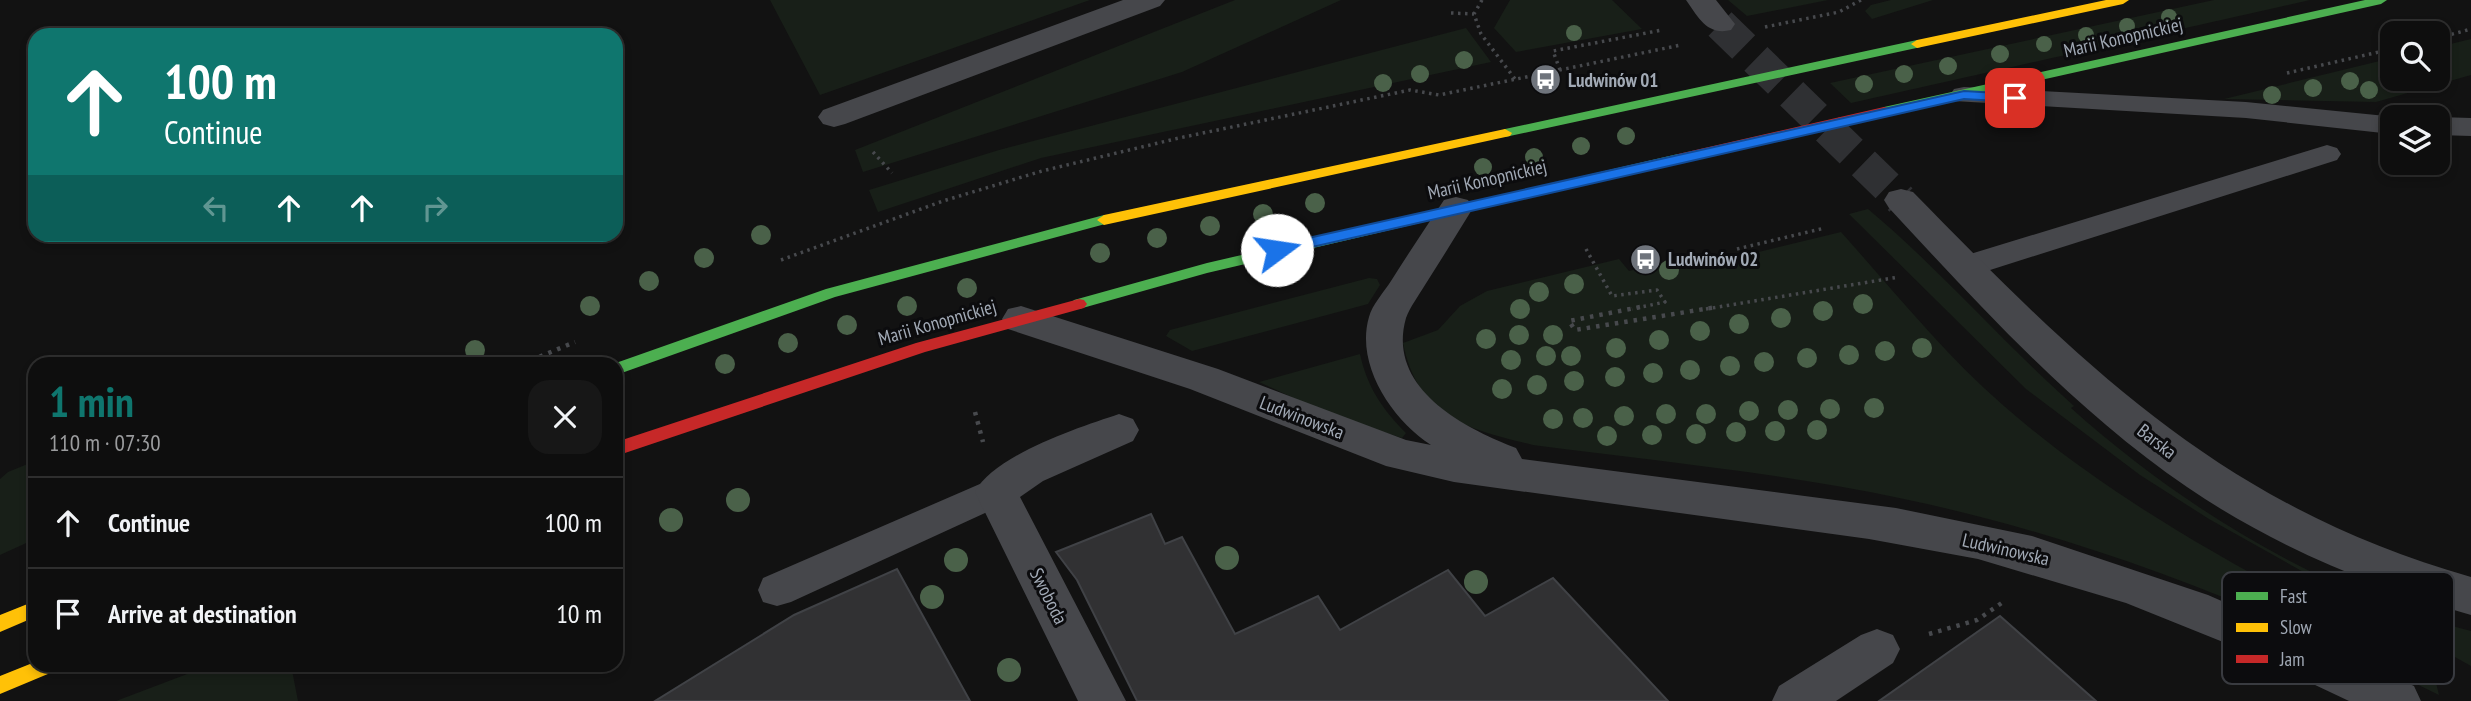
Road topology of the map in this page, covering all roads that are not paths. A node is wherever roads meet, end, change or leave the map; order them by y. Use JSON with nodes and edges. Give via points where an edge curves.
{"nodes":[{"id":1,"x":1150,"y":0,"type":"edge"},
{"id":2,"x":1701,"y":0,"type":"edge"},
{"id":3,"x":2123,"y":0,"type":"edge"},
{"id":4,"x":2381,"y":0,"type":"edge"},
{"id":5,"x":1720,"y":24,"type":"tunnel mouth"},
{"id":6,"x":1964,"y":95,"type":"junction"},
{"id":7,"x":834,"y":117,"type":"dead end"},
{"id":8,"x":2380,"y":124,"type":"edge"},
{"id":9,"x":2450,"y":126,"type":"edge"},
{"id":10,"x":2471,"y":127,"type":"edge"},
{"id":11,"x":2328,"y":154,"type":"dead end"},
{"id":12,"x":1901,"y":201,"type":"tunnel mouth"},
{"id":13,"x":1455,"y":208,"type":"junction"},
{"id":14,"x":1965,"y":267,"type":"junction"},
{"id":15,"x":1021,"y":319,"type":"junction"},
{"id":16,"x":623,"y":367,"type":"edge"},
{"id":17,"x":1119,"y":430,"type":"dead end"},
{"id":18,"x":623,"y":447,"type":"edge"},
{"id":19,"x":1590,"y":485,"type":"junction"},
{"id":20,"x":996,"y":492,"type":"junction"},
{"id":21,"x":2399,"y":572,"type":"edge"},
{"id":22,"x":777,"y":590,"type":"dead end"},
{"id":23,"x":2454,"y":591,"type":"edge"},
{"id":24,"x":2471,"y":596,"type":"edge"},
{"id":25,"x":28,"y":612,"type":"edge"},
{"id":26,"x":2222,"y":621,"type":"edge"},
{"id":27,"x":0,"y":624,"type":"edge"},
{"id":28,"x":1877,"y":649,"type":"dead end"},
{"id":29,"x":31,"y":672,"type":"edge"},
{"id":30,"x":2363,"y":684,"type":"edge"},
{"id":31,"x":0,"y":685,"type":"edge"},
{"id":32,"x":1102,"y":701,"type":"edge"},
{"id":33,"x":1796,"y":701,"type":"edge"},
{"id":34,"x":2397,"y":701,"type":"edge"}],
"edges":[{"from":1,"to":7,"type":"street"},
{"from":2,"to":5,"type":"street"},
{"from":3,"to":16,"type":"main road","name":"Marii Konopnickiej","via":[[1066,228],[831,293]]},
{"from":4,"to":6,"type":"main road","name":"Marii Konopnickiej"},
{"from":6,"to":8,"type":"lane","via":[[2246,110]]},
{"from":6,"to":13,"type":"main road","name":"Marii Konopnickiej"},
{"from":9,"to":10,"type":"lane"},
{"from":11,"to":14,"type":"lane"},
{"from":12,"to":14,"type":"street","name":"Barska"},
{"from":13,"to":15,"type":"main road","name":"Marii Konopnickiej","via":[[1220,264]]},
{"from":13,"to":19,"type":"street","name":"Ludwinowska","via":[[1384,326],[1385,356],[1399,387],[1422,414],[1455,440],[1525,469]]},
{"from":14,"to":21,"type":"street","name":"Barska","via":[[2052,353],[2200,475],[2319,539]]},
{"from":15,"to":18,"type":"main road","name":"Marii Konopnickiej"},
{"from":15,"to":19,"type":"street","name":"Ludwinowska","via":[[1204,379],[1401,455]]},
{"from":17,"to":20,"type":"street","via":[[1028,469]]},
{"from":19,"to":26,"type":"street","name":"Ludwinowska","via":[[1976,540],[2050,559]]},
{"from":20,"to":22,"type":"lane"},
{"from":20,"to":32,"type":"street","name":"Swoboda"},
{"from":23,"to":24,"type":"street","name":"Barska"},
{"from":25,"to":27,"type":"main road"},
{"from":28,"to":33,"type":"street"},
{"from":29,"to":31,"type":"main road"},
{"from":30,"to":34,"type":"street","name":"Ludwinowska"}]}
